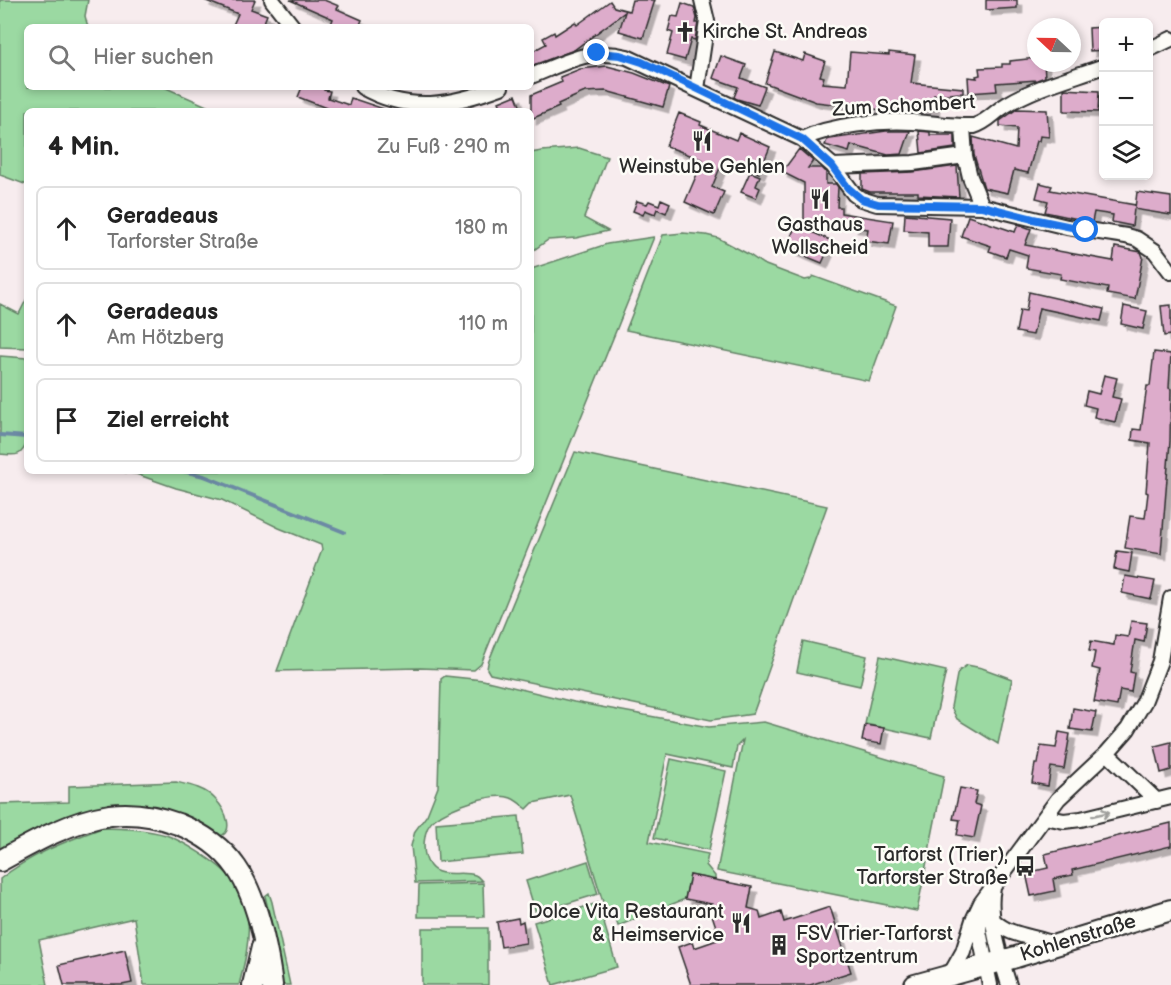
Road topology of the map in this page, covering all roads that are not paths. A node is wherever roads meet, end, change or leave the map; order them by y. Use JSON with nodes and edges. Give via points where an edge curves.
{"nodes":[{"id":1,"x":272,"y":0,"type":"edge"},
{"id":2,"x":702,"y":0,"type":"edge"},
{"id":3,"x":292,"y":24,"type":"edge"},
{"id":4,"x":1171,"y":39,"type":"edge"},
{"id":5,"x":1153,"y":48,"type":"edge"},
{"id":6,"x":1099,"y":68,"type":"edge"},
{"id":7,"x":534,"y":74,"type":"edge"},
{"id":8,"x":697,"y":89,"type":"junction"},
{"id":9,"x":368,"y":90,"type":"edge"},
{"id":10,"x":493,"y":90,"type":"edge"},
{"id":11,"x":963,"y":127,"type":"junction"},
{"id":12,"x":797,"y":136,"type":"junction"},
{"id":13,"x":964,"y":156,"type":"junction"},
{"id":14,"x":832,"y":166,"type":"junction"},
{"id":15,"x":982,"y":206,"type":"junction"},
{"id":16,"x":1171,"y":272,"type":"edge"},
{"id":17,"x":1171,"y":598,"type":"edge"},
{"id":18,"x":1107,"y":753,"type":"junction"},
{"id":19,"x":1171,"y":797,"type":"edge"},
{"id":20,"x":1157,"y":801,"type":"junction"},
{"id":21,"x":1045,"y":817,"type":"junction"},
{"id":22,"x":0,"y":861,"type":"edge"},
{"id":23,"x":994,"y":886,"type":"junction"},
{"id":24,"x":981,"y":903,"type":"junction"},
{"id":25,"x":1171,"y":910,"type":"edge"},
{"id":26,"x":994,"y":921,"type":"junction"},
{"id":27,"x":263,"y":937,"type":"junction"},
{"id":28,"x":1055,"y":945,"type":"junction"},
{"id":29,"x":994,"y":963,"type":"junction"},
{"id":30,"x":950,"y":975,"type":"junction"},
{"id":31,"x":253,"y":985,"type":"edge"},
{"id":32,"x":272,"y":985,"type":"edge"},
{"id":33,"x":915,"y":985,"type":"edge"},
{"id":34,"x":990,"y":985,"type":"edge"},
{"id":35,"x":1009,"y":985,"type":"edge"}],
"edges":[{"from":1,"to":3,"type":"street"},
{"from":2,"to":8,"type":"street","via":[[707,21]]},
{"from":4,"to":5,"type":"street"},
{"from":6,"to":11,"type":"street","name":"Zum Schombert","via":[[1033,92],[1004,106],[984,123]]},
{"from":7,"to":8,"type":"street","via":[[580,56],[612,54],[642,62]]},
{"from":8,"to":12,"type":"street"},
{"from":9,"to":10,"type":"street","via":[[385,99],[441,104],[468,100]]},
{"from":11,"to":12,"type":"street","name":"Zum Schombert","via":[[910,122],[855,125]]},
{"from":11,"to":13,"type":"street"},
{"from":12,"to":14,"type":"street"},
{"from":13,"to":14,"type":"street","via":[[913,163]]},
{"from":13,"to":15,"type":"street"},
{"from":14,"to":15,"type":"street","via":[[854,194],[869,202]]},
{"from":15,"to":16,"type":"street","via":[[1066,227],[1137,239],[1155,251]]},
{"from":17,"to":18,"type":"street","via":[[1160,661],[1144,702]]},
{"from":18,"to":20,"type":"street"},
{"from":18,"to":21,"type":"street","via":[[1058,799]]},
{"from":19,"to":20,"type":"street"},
{"from":21,"to":20,"type":"street","one_way":true,"via":[[1082,819]]},
{"from":21,"to":23,"type":"street"},
{"from":22,"to":27,"type":"main road","via":[[95,818],[132,814],[161,819],[205,839],[235,865],[254,899]]},
{"from":23,"to":24,"type":"street"},
{"from":23,"to":26,"type":"street"},
{"from":24,"to":29,"type":"street","via":[[979,931]]},
{"from":24,"to":30,"type":"street"},
{"from":25,"to":28,"type":"main road","name":"Kohlenstraße"},
{"from":26,"to":28,"type":"street","via":[[1014,934],[1042,938]]},
{"from":26,"to":29,"type":"street"},
{"from":27,"to":31,"type":"main road"},
{"from":27,"to":32,"type":"main road"},
{"from":28,"to":29,"type":"main road","name":"Kohlenstraße"},
{"from":29,"to":30,"type":"main road","name":"Kohlenstraße"},
{"from":29,"to":34,"type":"street"},
{"from":29,"to":35,"type":"street"},
{"from":30,"to":33,"type":"main road","name":"Kohlenstraße"}]}
